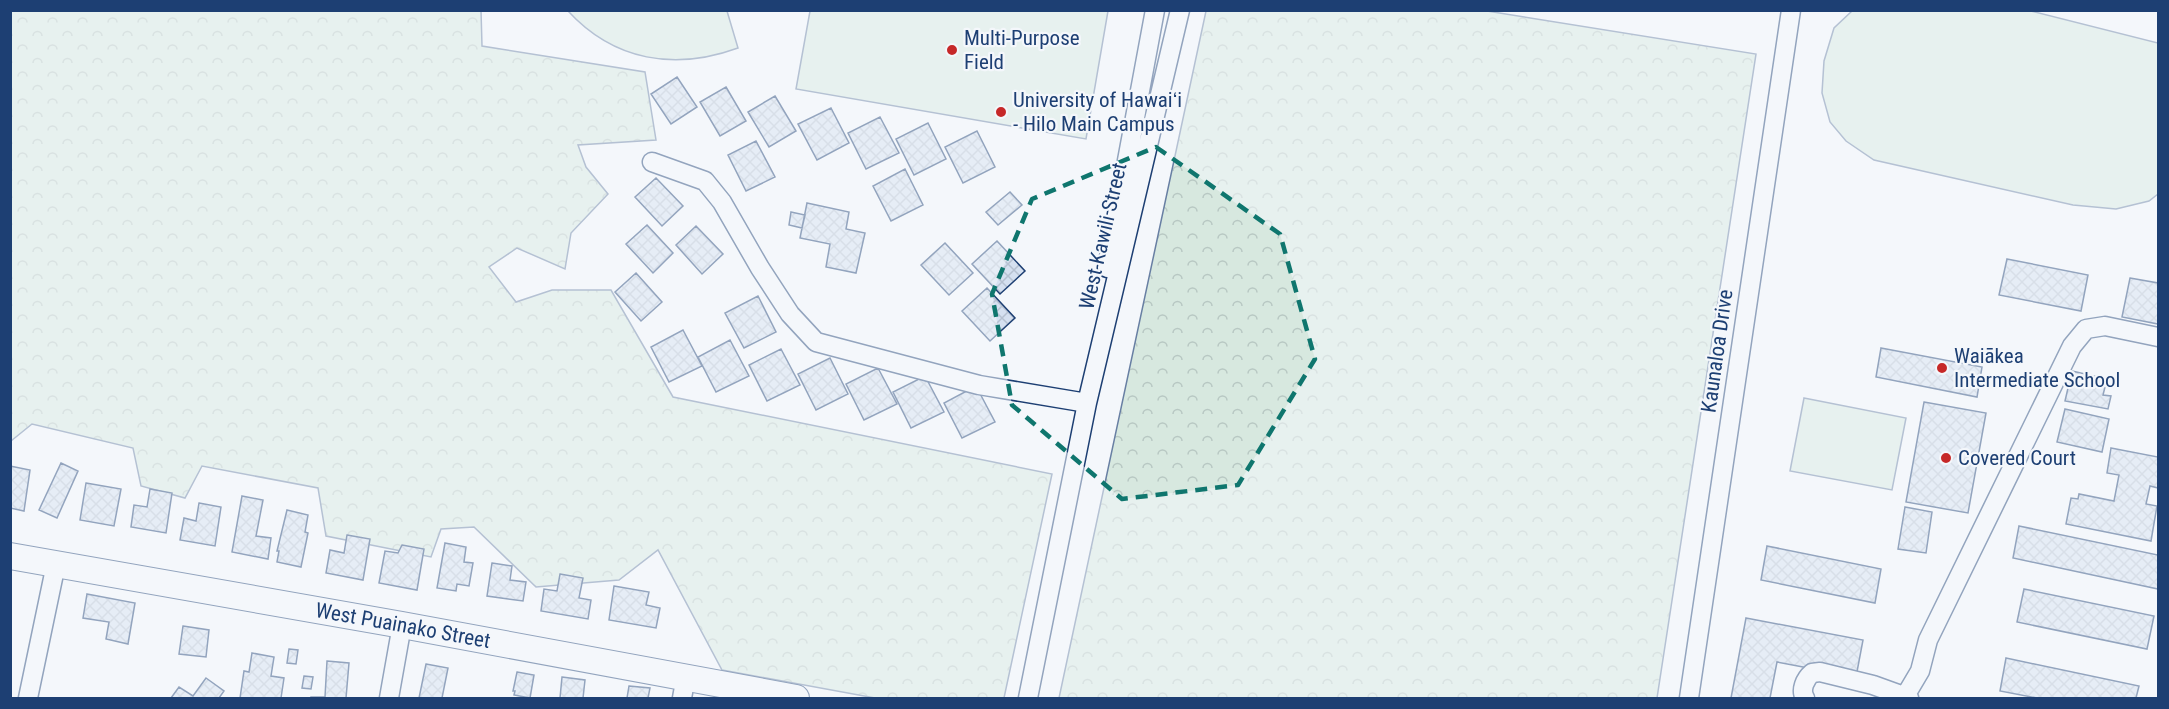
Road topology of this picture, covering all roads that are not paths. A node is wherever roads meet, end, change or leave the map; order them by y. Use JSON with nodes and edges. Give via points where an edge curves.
{"nodes":[{"id":1,"x":1155,"y":10,"type":"edge"},
{"id":2,"x":1180,"y":10,"type":"edge"},
{"id":3,"x":1791,"y":10,"type":"edge"},
{"id":4,"x":652,"y":162,"type":"dead end"},
{"id":5,"x":2158,"y":337,"type":"edge"},
{"id":6,"x":1087,"y":403,"type":"junction"},
{"id":7,"x":10,"y":556,"type":"edge"},
{"id":8,"x":56,"y":564,"type":"junction"},
{"id":9,"x":402,"y":625,"type":"junction"},
{"id":10,"x":684,"y":688,"type":"edge"},
{"id":11,"x":1906,"y":698,"type":"edge"},
{"id":12,"x":28,"y":699,"type":"edge"},
{"id":13,"x":389,"y":699,"type":"edge"},
{"id":14,"x":796,"y":699,"type":"edge"},
{"id":15,"x":1028,"y":699,"type":"edge"},
{"id":16,"x":1689,"y":699,"type":"edge"},
{"id":17,"x":1805,"y":699,"type":"edge"}],
"edges":[{"from":1,"to":6,"type":"street","name":"West Kawili Street","via":[[1113,233]]},
{"from":2,"to":6,"type":"street","name":"West Kawili Street"},
{"from":3,"to":16,"type":"street","name":"Kaunaloa Drive"},
{"from":4,"to":6,"type":"street","via":[[705,181],[722,202],[790,314],[816,342],[979,385]]},
{"from":5,"to":11,"type":"street","via":[[2105,326],[2085,329],[2072,346],[1928,640],[1920,671]]},
{"from":6,"to":15,"type":"street","name":"West Kawili Street"},
{"from":7,"to":8,"type":"highway","name":"West Puainako Street"},
{"from":8,"to":9,"type":"highway","name":"West Puainako Street"},
{"from":8,"to":12,"type":"street"},
{"from":9,"to":10,"type":"highway","name":"West Puainako Street"},
{"from":9,"to":13,"type":"street"},
{"from":10,"to":14,"type":"highway","name":"West Puainako Street"},
{"from":11,"to":17,"type":"street","via":[[1873,685],[1812,672],[1803,685]]}]}
